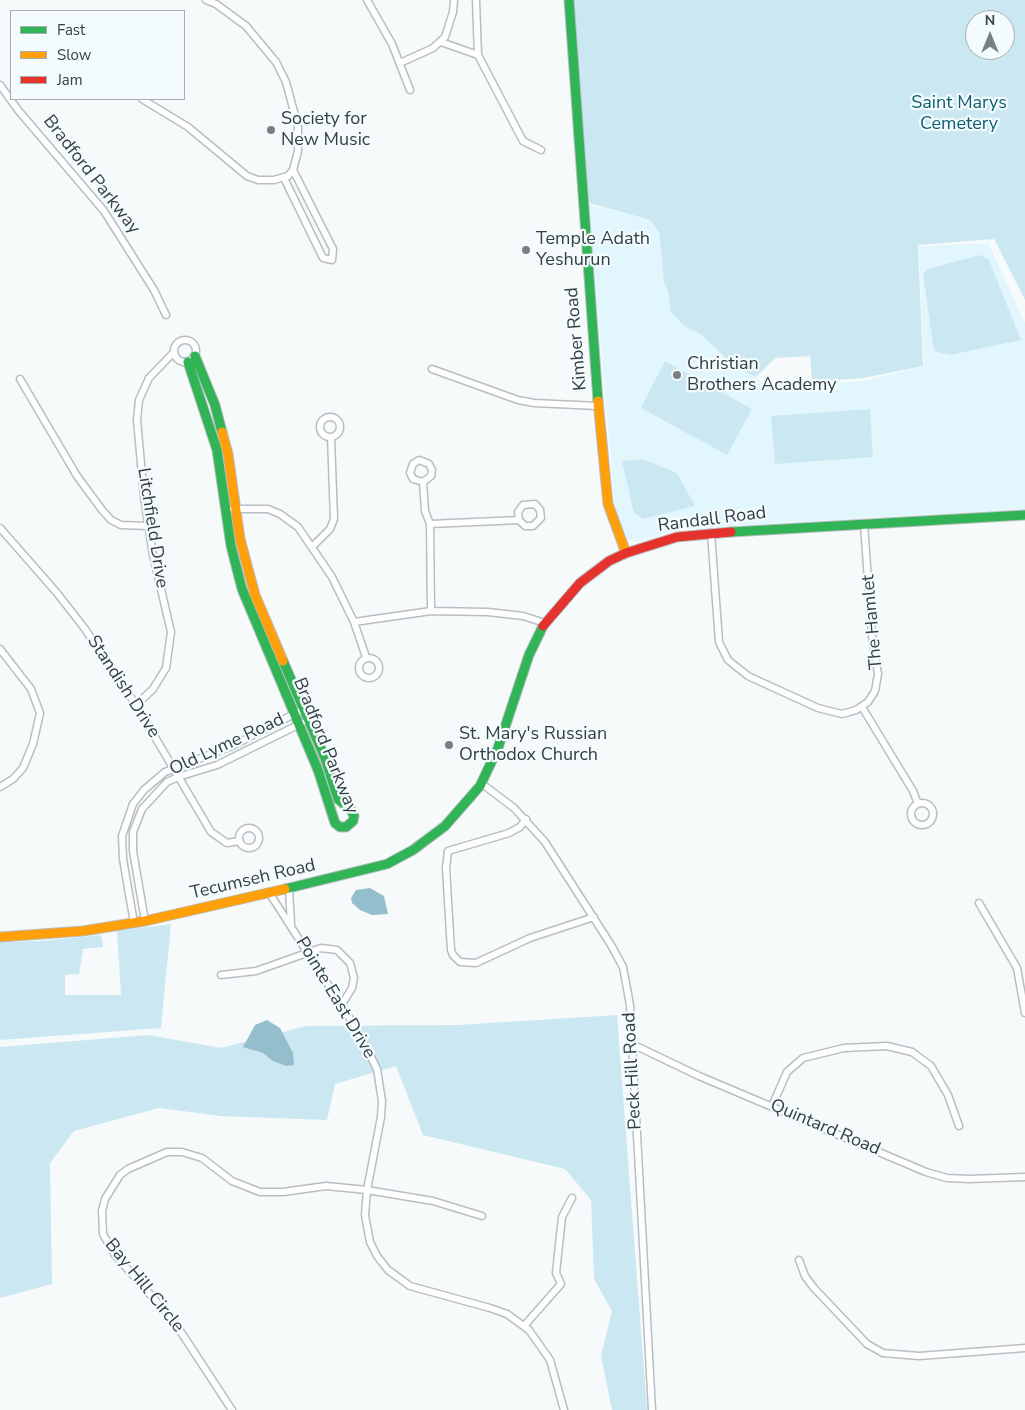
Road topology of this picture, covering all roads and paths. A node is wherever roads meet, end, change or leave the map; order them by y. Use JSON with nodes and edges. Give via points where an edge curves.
{"nodes":[{"id":1,"x":206,"y":0,"type":"edge"},
{"id":2,"x":367,"y":0,"type":"edge"},
{"id":3,"x":454,"y":0,"type":"edge"},
{"id":4,"x":476,"y":0,"type":"edge"},
{"id":5,"x":569,"y":0,"type":"edge"},
{"id":6,"x":441,"y":42,"type":"junction"},
{"id":7,"x":478,"y":55,"type":"junction"},
{"id":8,"x":400,"y":63,"type":"junction"},
{"id":9,"x":0,"y":85,"type":"edge"},
{"id":10,"x":410,"y":90,"type":"dead end"},
{"id":11,"x":8,"y":91,"type":"edge"},
{"id":12,"x":15,"y":100,"type":"edge"},
{"id":13,"x":144,"y":100,"type":"edge"},
{"id":14,"x":541,"y":150,"type":"dead end"},
{"id":15,"x":293,"y":170,"type":"junction"},
{"id":16,"x":284,"y":178,"type":"junction"},
{"id":17,"x":166,"y":315,"type":"dead end"},
{"id":18,"x":174,"y":352,"type":"junction"},
{"id":19,"x":192,"y":359,"type":"junction"},
{"id":20,"x":432,"y":369,"type":"dead end"},
{"id":21,"x":20,"y":379,"type":"dead end"},
{"id":22,"x":598,"y":406,"type":"junction"},
{"id":23,"x":331,"y":437,"type":"dead end"},
{"id":24,"x":423,"y":482,"type":"dead end"},
{"id":25,"x":237,"y":508,"type":"junction"},
{"id":26,"x":227,"y":509,"type":"junction"},
{"id":27,"x":1025,"y":515,"type":"edge"},
{"id":28,"x":519,"y":520,"type":"dead end"},
{"id":29,"x":430,"y":524,"type":"junction"},
{"id":30,"x":864,"y":524,"type":"junction"},
{"id":31,"x":148,"y":526,"type":"junction"},
{"id":32,"x":0,"y":528,"type":"edge"},
{"id":33,"x":711,"y":533,"type":"junction"},
{"id":34,"x":312,"y":547,"type":"junction"},
{"id":35,"x":626,"y":553,"type":"junction"},
{"id":36,"x":431,"y":611,"type":"junction"},
{"id":37,"x":354,"y":622,"type":"junction"},
{"id":38,"x":545,"y":624,"type":"junction"},
{"id":39,"x":0,"y":649,"type":"edge"},
{"id":40,"x":366,"y":657,"type":"dead end"},
{"id":41,"x":136,"y":705,"type":"junction"},
{"id":42,"x":862,"y":707,"type":"junction"},
{"id":43,"x":304,"y":709,"type":"junction"},
{"id":44,"x":295,"y":714,"type":"junction"},
{"id":45,"x":308,"y":720,"type":"junction"},
{"id":46,"x":299,"y":724,"type":"junction"},
{"id":47,"x":173,"y":768,"type":"junction"},
{"id":48,"x":178,"y":777,"type":"junction"},
{"id":49,"x":481,"y":783,"type":"junction"},
{"id":50,"x":0,"y":787,"type":"edge"},
{"id":51,"x":918,"y":804,"type":"dead end"},
{"id":52,"x":526,"y":819,"type":"junction"},
{"id":53,"x":239,"y":841,"type":"dead end"},
{"id":54,"x":289,"y":889,"type":"junction"},
{"id":55,"x":270,"y":894,"type":"junction"},
{"id":56,"x":979,"y":903,"type":"dead end"},
{"id":57,"x":594,"y":917,"type":"junction"},
{"id":58,"x":145,"y":921,"type":"junction"},
{"id":59,"x":134,"y":923,"type":"junction"},
{"id":60,"x":291,"y":925,"type":"junction"},
{"id":61,"x":0,"y":937,"type":"edge"},
{"id":62,"x":306,"y":953,"type":"junction"},
{"id":63,"x":221,"y":975,"type":"dead end"},
{"id":64,"x":341,"y":1006,"type":"junction"},
{"id":65,"x":1025,"y":1013,"type":"edge"},
{"id":66,"x":632,"y":1044,"type":"junction"},
{"id":67,"x":772,"y":1106,"type":"junction"},
{"id":68,"x":959,"y":1126,"type":"dead end"},
{"id":69,"x":1025,"y":1177,"type":"edge"},
{"id":70,"x":367,"y":1190,"type":"junction"},
{"id":71,"x":572,"y":1198,"type":"dead end"},
{"id":72,"x":482,"y":1216,"type":"dead end"},
{"id":73,"x":799,"y":1260,"type":"dead end"},
{"id":74,"x":524,"y":1326,"type":"junction"},
{"id":75,"x":1025,"y":1348,"type":"edge"},
{"id":76,"x":232,"y":1410,"type":"edge"},
{"id":77,"x":564,"y":1410,"type":"edge"},
{"id":78,"x":652,"y":1410,"type":"edge"}],
"edges":[{"from":1,"to":15,"type":"street","via":[[246,26],[276,62],[286,82],[296,120],[298,151]]},
{"from":2,"to":8,"type":"street"},
{"from":3,"to":6,"type":"street","via":[[450,26]]},
{"from":4,"to":7,"type":"street"},
{"from":5,"to":22,"type":"street","name":"Kimber Road"},
{"from":6,"to":7,"type":"street"},
{"from":6,"to":8,"type":"street"},
{"from":7,"to":14,"type":"street","via":[[523,140]]},
{"from":8,"to":10,"type":"street"},
{"from":9,"to":11,"type":"street","name":"Bradford Parkway"},
{"from":12,"to":17,"type":"street","name":"Bradford Parkway","via":[[104,211],[150,282]]},
{"from":13,"to":16,"type":"street","via":[[188,127],[247,176],[258,180]]},
{"from":15,"to":16,"type":"street"},
{"from":15,"to":16,"type":"street","via":[[333,249],[332,260],[323,258]]},
{"from":18,"to":19,"type":"street","via":[[181,361]]},
{"from":18,"to":19,"type":"street","name":"Bradford Parkway","via":[[179,341],[188,339],[196,347]]},
{"from":18,"to":31,"type":"street","name":"Litchfield Drive","via":[[148,378],[139,400],[137,420]]},
{"from":19,"to":25,"type":"street","name":"Bradford Parkway","via":[[217,413]]},
{"from":19,"to":26,"type":"street","name":"Bradford Parkway","via":[[217,450]]},
{"from":20,"to":22,"type":"street","via":[[518,400]]},
{"from":21,"to":31,"type":"street","via":[[77,476],[102,510],[121,526]]},
{"from":22,"to":35,"type":"street","name":"Kimber Road","via":[[608,504]]},
{"from":23,"to":34,"type":"street","via":[[334,519],[330,529]]},
{"from":24,"to":29,"type":"street","via":[[425,511]]},
{"from":25,"to":26,"type":"street"},
{"from":25,"to":34,"type":"street","via":[[255,507],[280,514],[298,528]]},
{"from":25,"to":43,"type":"street","name":"Bradford Parkway","via":[[242,548],[255,595]]},
{"from":26,"to":44,"type":"street","name":"Bradford Parkway","via":[[230,546],[242,589]]},
{"from":27,"to":30,"type":"street","name":"Randall Road"},
{"from":28,"to":29,"type":"street"},
{"from":29,"to":36,"type":"street"},
{"from":30,"to":33,"type":"street","name":"Randall Road"},
{"from":30,"to":42,"type":"street","name":"The Hamlet","via":[[878,674],[875,691]]},
{"from":31,"to":41,"type":"street","name":"Litchfield Drive","via":[[170,624],[170,649],[161,678]]},
{"from":32,"to":41,"type":"street","name":"Standish Drive","via":[[85,629]]},
{"from":33,"to":35,"type":"street","name":"Randall Road","via":[[677,537]]},
{"from":33,"to":42,"type":"street","via":[[719,642],[728,660],[748,676],[831,713],[850,713]]},
{"from":34,"to":37,"type":"street","via":[[332,577]]},
{"from":35,"to":38,"type":"street","name":"Randall Road","via":[[580,582]]},
{"from":36,"to":37,"type":"street"},
{"from":36,"to":38,"type":"street","via":[[488,612],[523,616]]},
{"from":37,"to":40,"type":"street"},
{"from":38,"to":49,"type":"street","name":"Randall Road","via":[[529,656],[498,748]]},
{"from":39,"to":50,"type":"street","via":[[31,689],[40,713],[34,744],[23,768]]},
{"from":41,"to":47,"type":"street","name":"Standish Drive"},
{"from":42,"to":51,"type":"street"},
{"from":43,"to":44,"type":"street","name":"Old Lyme Road"},
{"from":43,"to":45,"type":"street","name":"Bradford Parkway"},
{"from":44,"to":46,"type":"street","name":"Bradford Parkway"},
{"from":44,"to":47,"type":"street","name":"Old Lyme Road","via":[[203,759]]},
{"from":45,"to":46,"type":"street","name":"Old Lyme Road"},
{"from":45,"to":46,"type":"street","name":"Bradford Parkway","via":[[338,799],[354,816],[350,825],[340,827],[335,823]]},
{"from":46,"to":48,"type":"street","name":"Old Lyme Road","via":[[217,765]]},
{"from":47,"to":48,"type":"street","name":"Standish Drive"},
{"from":47,"to":59,"type":"street","name":"Old Lyme Road","via":[[144,790],[125,822],[123,859]]},
{"from":48,"to":53,"type":"street","name":"Standish Drive","via":[[211,832],[227,843]]},
{"from":48,"to":58,"type":"street","name":"Old Lyme Road","via":[[154,794],[142,809],[133,832],[135,869]]},
{"from":49,"to":52,"type":"street","name":"Peck Hill Road"},
{"from":49,"to":54,"type":"street","name":"Tecumseh Road","via":[[445,826],[414,850],[366,871]]},
{"from":52,"to":57,"type":"street","name":"Peck Hill Road"},
{"from":52,"to":57,"type":"street","via":[[509,833],[448,852],[446,868],[453,955],[460,962],[476,963],[530,938]]},
{"from":54,"to":55,"type":"street","name":"Tecumseh Road"},
{"from":54,"to":60,"type":"street","name":"Pointe East Drive"},
{"from":55,"to":58,"type":"street","name":"Tecumseh Road"},
{"from":55,"to":60,"type":"street","name":"Pointe East Drive"},
{"from":56,"to":65,"type":"street","via":[[1017,968]]},
{"from":57,"to":66,"type":"street","name":"Peck Hill Road","via":[[623,967],[628,985]]},
{"from":58,"to":59,"type":"street","name":"Tecumseh Road"},
{"from":59,"to":61,"type":"street","name":"Tecumseh Road","via":[[83,931]]},
{"from":60,"to":62,"type":"street","name":"Pointe East Drive"},
{"from":62,"to":63,"type":"street","via":[[256,971]]},
{"from":62,"to":64,"type":"street","name":"Pointe East Drive"},
{"from":62,"to":64,"type":"street","via":[[321,948],[337,950],[350,963],[354,978],[352,988]]},
{"from":64,"to":70,"type":"street","name":"Pointe East Drive","via":[[370,1054],[380,1081],[381,1117]]},
{"from":66,"to":67,"type":"street","name":"Quintard Road"},
{"from":66,"to":78,"type":"street","name":"Peck Hill Road"},
{"from":67,"to":68,"type":"street","via":[[787,1072],[804,1058],[844,1048],[887,1046],[912,1052],[931,1066],[948,1095]]},
{"from":67,"to":69,"type":"street","name":"Quintard Road","via":[[947,1178]]},
{"from":70,"to":72,"type":"street","name":"Bay Hill Circle","via":[[433,1201]]},
{"from":70,"to":74,"type":"street","name":"Pointe East Drive","via":[[366,1228],[377,1256],[388,1270],[418,1289],[490,1308],[507,1314]]},
{"from":70,"to":76,"type":"street","name":"Bay Hill Circle","via":[[326,1186],[260,1192],[232,1181],[202,1158],[174,1151],[148,1158],[128,1169],[110,1189],[102,1211],[107,1244],[173,1320]]},
{"from":71,"to":74,"type":"street","via":[[562,1217],[556,1273],[561,1284]]},
{"from":73,"to":75,"type":"street","via":[[814,1288],[867,1344],[883,1354],[918,1356]]},
{"from":74,"to":77,"type":"street","name":"Pointe East Drive","via":[[550,1360]]}]}
